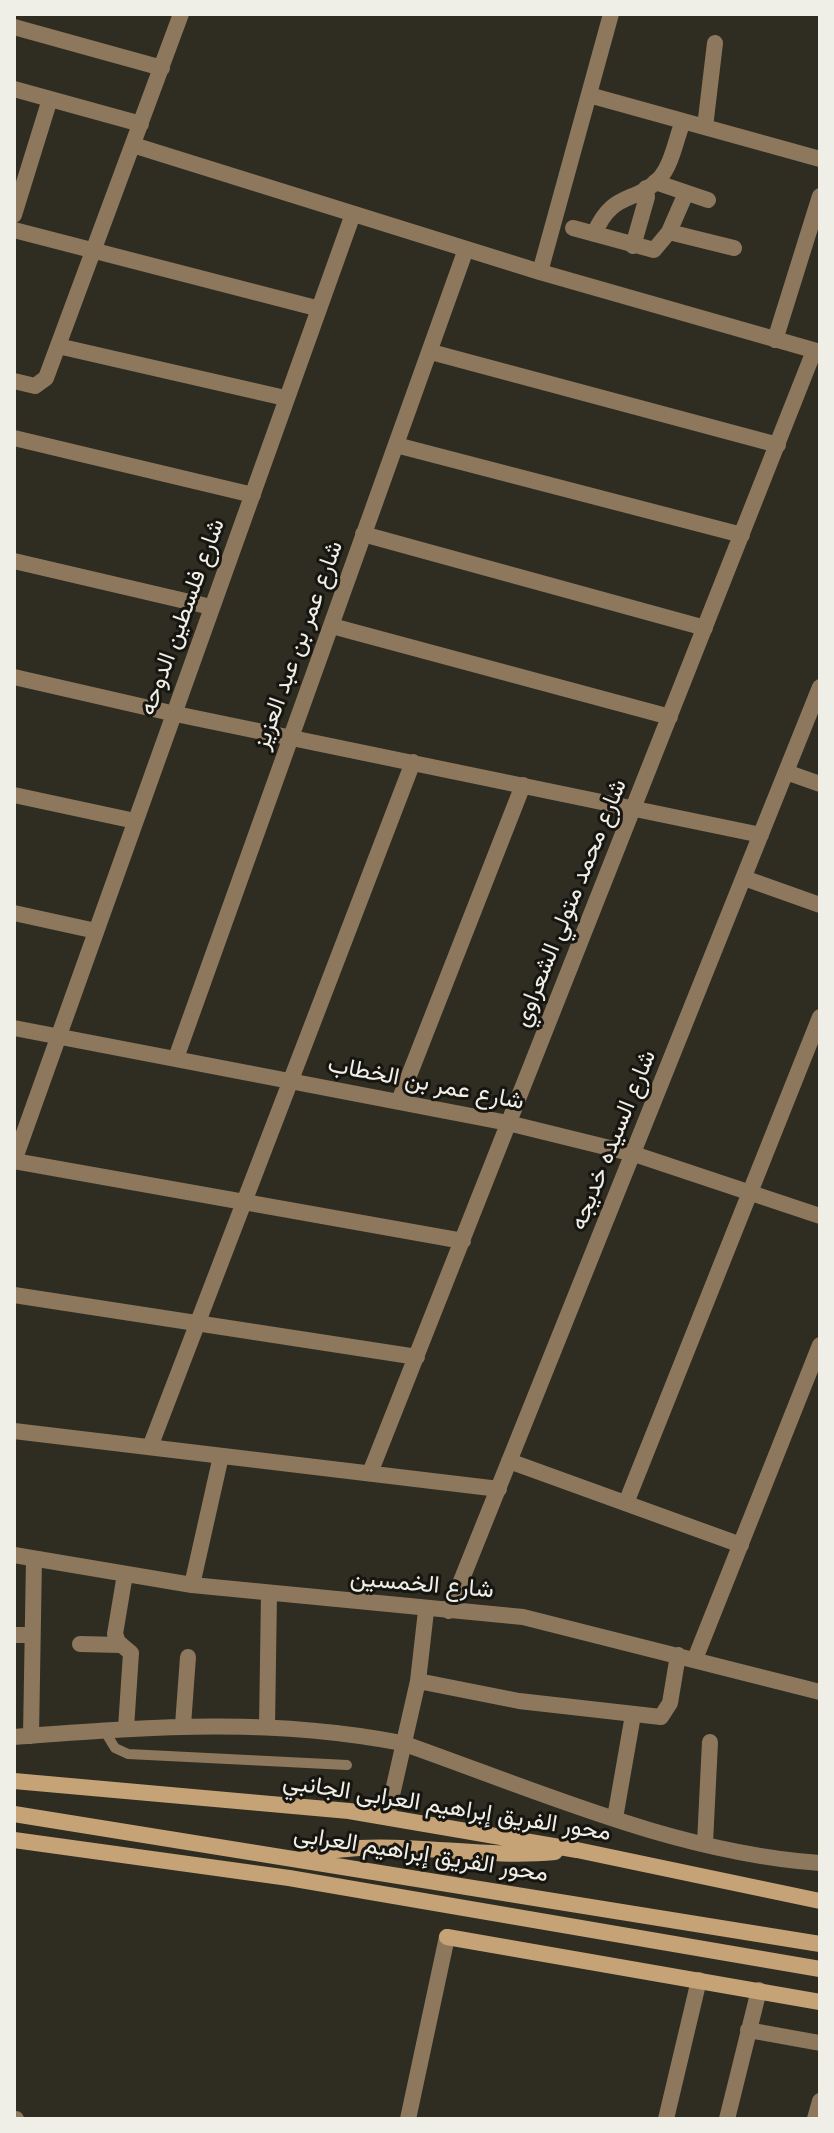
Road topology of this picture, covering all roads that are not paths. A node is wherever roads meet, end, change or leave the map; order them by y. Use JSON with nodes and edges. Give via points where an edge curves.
{"nodes":[{"id":1,"x":181,"y":14,"type":"edge"},
{"id":2,"x":611,"y":14,"type":"edge"},
{"id":3,"x":14,"y":27,"type":"edge"},
{"id":4,"x":715,"y":43,"type":"dead end"},
{"id":5,"x":162,"y":68,"type":"junction"},
{"id":6,"x":14,"y":89,"type":"edge"},
{"id":7,"x":589,"y":95,"type":"junction"},
{"id":8,"x":50,"y":99,"type":"junction"},
{"id":9,"x":683,"y":121,"type":"junction"},
{"id":10,"x":141,"y":124,"type":"junction"},
{"id":11,"x":705,"y":127,"type":"junction"},
{"id":12,"x":133,"y":145,"type":"junction"},
{"id":13,"x":819,"y":158,"type":"edge"},
{"id":14,"x":650,"y":185,"type":"junction"},
{"id":15,"x":686,"y":193,"type":"junction"},
{"id":16,"x":820,"y":196,"type":"edge"},
{"id":17,"x":708,"y":200,"type":"dead end"},
{"id":18,"x":353,"y":214,"type":"junction"},
{"id":19,"x":14,"y":215,"type":"edge"},
{"id":20,"x":573,"y":228,"type":"dead end"},
{"id":21,"x":14,"y":230,"type":"edge"},
{"id":22,"x":669,"y":232,"type":"junction"},
{"id":23,"x":594,"y":234,"type":"junction"},
{"id":24,"x":633,"y":246,"type":"junction"},
{"id":25,"x":734,"y":248,"type":"dead end"},
{"id":26,"x":466,"y":249,"type":"junction"},
{"id":27,"x":93,"y":253,"type":"junction"},
{"id":28,"x":540,"y":272,"type":"junction"},
{"id":29,"x":316,"y":308,"type":"junction"},
{"id":30,"x":775,"y":340,"type":"junction"},
{"id":31,"x":58,"y":346,"type":"junction"},
{"id":32,"x":817,"y":351,"type":"edge"},
{"id":33,"x":431,"y":352,"type":"junction"},
{"id":34,"x":14,"y":381,"type":"edge"},
{"id":35,"x":285,"y":398,"type":"junction"},
{"id":36,"x":14,"y":438,"type":"edge"},
{"id":37,"x":396,"y":445,"type":"junction"},
{"id":38,"x":778,"y":445,"type":"junction"},
{"id":39,"x":253,"y":495,"type":"junction"},
{"id":40,"x":363,"y":534,"type":"junction"},
{"id":41,"x":742,"y":535,"type":"junction"},
{"id":42,"x":14,"y":561,"type":"edge"},
{"id":43,"x":211,"y":607,"type":"junction"},
{"id":44,"x":332,"y":626,"type":"junction"},
{"id":45,"x":705,"y":628,"type":"junction"},
{"id":46,"x":14,"y":677,"type":"edge"},
{"id":47,"x":820,"y":687,"type":"edge"},
{"id":48,"x":171,"y":713,"type":"junction"},
{"id":49,"x":670,"y":717,"type":"junction"},
{"id":50,"x":290,"y":738,"type":"junction"},
{"id":51,"x":413,"y":762,"type":"junction"},
{"id":52,"x":786,"y":772,"type":"junction"},
{"id":53,"x":820,"y":784,"type":"edge"},
{"id":54,"x":523,"y":785,"type":"junction"},
{"id":55,"x":14,"y":795,"type":"edge"},
{"id":56,"x":633,"y":809,"type":"junction"},
{"id":57,"x":135,"y":821,"type":"junction"},
{"id":58,"x":761,"y":835,"type":"junction"},
{"id":59,"x":744,"y":878,"type":"junction"},
{"id":60,"x":820,"y":905,"type":"edge"},
{"id":61,"x":14,"y":913,"type":"edge"},
{"id":62,"x":96,"y":931,"type":"junction"},
{"id":63,"x":820,"y":1017,"type":"edge"},
{"id":64,"x":14,"y":1028,"type":"edge"},
{"id":65,"x":58,"y":1037,"type":"junction"},
{"id":66,"x":176,"y":1058,"type":"junction"},
{"id":67,"x":290,"y":1080,"type":"junction"},
{"id":68,"x":399,"y":1101,"type":"junction"},
{"id":69,"x":508,"y":1123,"type":"junction"},
{"id":70,"x":634,"y":1154,"type":"junction"},
{"id":71,"x":14,"y":1161,"type":"edge"},
{"id":72,"x":749,"y":1192,"type":"junction"},
{"id":73,"x":243,"y":1200,"type":"junction"},
{"id":74,"x":820,"y":1216,"type":"edge"},
{"id":75,"x":463,"y":1241,"type":"junction"},
{"id":76,"x":14,"y":1295,"type":"edge"},
{"id":77,"x":198,"y":1323,"type":"junction"},
{"id":78,"x":820,"y":1345,"type":"edge"},
{"id":79,"x":417,"y":1357,"type":"junction"},
{"id":80,"x":14,"y":1431,"type":"edge"},
{"id":81,"x":150,"y":1447,"type":"junction"},
{"id":82,"x":221,"y":1456,"type":"junction"},
{"id":83,"x":509,"y":1461,"type":"junction"},
{"id":84,"x":370,"y":1473,"type":"junction"},
{"id":85,"x":499,"y":1489,"type":"junction"},
{"id":86,"x":626,"y":1503,"type":"junction"},
{"id":87,"x":741,"y":1545,"type":"junction"},
{"id":88,"x":14,"y":1555,"type":"edge"},
{"id":89,"x":34,"y":1559,"type":"junction"},
{"id":90,"x":125,"y":1574,"type":"junction"},
{"id":91,"x":192,"y":1585,"type":"junction"},
{"id":92,"x":269,"y":1594,"type":"junction"},
{"id":93,"x":426,"y":1611,"type":"junction"},
{"id":94,"x":449,"y":1611,"type":"junction"},
{"id":95,"x":23,"y":1635,"type":"edge"},
{"id":96,"x":80,"y":1644,"type":"dead end"},
{"id":97,"x":120,"y":1645,"type":"junction"},
{"id":98,"x":188,"y":1657,"type":"dead end"},
{"id":99,"x":687,"y":1657,"type":"junction"},
{"id":100,"x":418,"y":1681,"type":"junction"},
{"id":101,"x":820,"y":1691,"type":"edge"},
{"id":102,"x":633,"y":1715,"type":"junction"},
{"id":103,"x":183,"y":1725,"type":"junction"},
{"id":104,"x":267,"y":1727,"type":"junction"},
{"id":105,"x":126,"y":1728,"type":"junction"},
{"id":106,"x":104,"y":1730,"type":"junction"},
{"id":107,"x":31,"y":1736,"type":"junction"},
{"id":108,"x":14,"y":1737,"type":"edge"},
{"id":109,"x":710,"y":1742,"type":"dead end"},
{"id":110,"x":402,"y":1743,"type":"junction"},
{"id":111,"x":347,"y":1765,"type":"dead end"},
{"id":112,"x":14,"y":1781,"type":"edge"},
{"id":113,"x":14,"y":1814,"type":"edge"},
{"id":114,"x":387,"y":1817,"type":"junction"},
{"id":115,"x":615,"y":1818,"type":"junction"},
{"id":116,"x":14,"y":1840,"type":"edge"},
{"id":117,"x":705,"y":1843,"type":"junction"},
{"id":118,"x":577,"y":1850,"type":"junction"},
{"id":119,"x":298,"y":1857,"type":"junction"},
{"id":120,"x":820,"y":1863,"type":"edge"},
{"id":121,"x":820,"y":1901,"type":"edge"},
{"id":122,"x":447,"y":1937,"type":"joint"},
{"id":123,"x":820,"y":1944,"type":"edge"},
{"id":124,"x":820,"y":1969,"type":"edge"},
{"id":125,"x":699,"y":1980,"type":"junction"},
{"id":126,"x":759,"y":1990,"type":"junction"},
{"id":127,"x":820,"y":2002,"type":"edge"},
{"id":128,"x":748,"y":2030,"type":"junction"},
{"id":129,"x":820,"y":2043,"type":"edge"},
{"id":130,"x":820,"y":2101,"type":"edge"},
{"id":131,"x":408,"y":2119,"type":"edge"},
{"id":132,"x":666,"y":2119,"type":"edge"},
{"id":133,"x":727,"y":2119,"type":"edge"},
{"id":134,"x":815,"y":2119,"type":"edge"}],
"edges":[{"from":1,"to":5,"type":"street"},
{"from":2,"to":7,"type":"street"},
{"from":3,"to":5,"type":"street"},
{"from":4,"to":11,"type":"street"},
{"from":5,"to":10,"type":"street"},
{"from":6,"to":8,"type":"street"},
{"from":7,"to":9,"type":"street"},
{"from":7,"to":28,"type":"street"},
{"from":8,"to":10,"type":"street"},
{"from":8,"to":19,"type":"street"},
{"from":9,"to":11,"type":"street"},
{"from":9,"to":14,"type":"street","via":[[665,171]]},
{"from":10,"to":12,"type":"street"},
{"from":11,"to":13,"type":"street"},
{"from":12,"to":18,"type":"street"},
{"from":12,"to":27,"type":"street"},
{"from":14,"to":15,"type":"street"},
{"from":14,"to":23,"type":"street","via":[[609,207]]},
{"from":14,"to":24,"type":"street"},
{"from":15,"to":17,"type":"street"},
{"from":15,"to":22,"type":"street"},
{"from":16,"to":30,"type":"street"},
{"from":18,"to":26,"type":"street"},
{"from":18,"to":29,"type":"street","name":"شارع فلسطين الدوحه"},
{"from":20,"to":23,"type":"street"},
{"from":21,"to":27,"type":"street"},
{"from":22,"to":24,"type":"street","via":[[654,250]]},
{"from":22,"to":25,"type":"street"},
{"from":23,"to":24,"type":"street"},
{"from":26,"to":28,"type":"street"},
{"from":26,"to":33,"type":"street","name":"شارع عمر بن عبد العزيز"},
{"from":27,"to":29,"type":"street"},
{"from":27,"to":31,"type":"street"},
{"from":28,"to":30,"type":"street"},
{"from":29,"to":35,"type":"street","name":"شارع فلسطين الدوحه"},
{"from":30,"to":32,"type":"street"},
{"from":31,"to":34,"type":"street","via":[[46,378],[35,386]]},
{"from":31,"to":35,"type":"street"},
{"from":32,"to":38,"type":"street","name":"شارع محمد متولي الشعراوي"},
{"from":33,"to":37,"type":"street","name":"شارع عمر بن عبد العزيز"},
{"from":33,"to":38,"type":"street"},
{"from":35,"to":39,"type":"street","name":"شارع فلسطين الدوحه"},
{"from":36,"to":39,"type":"street"},
{"from":37,"to":40,"type":"street","name":"شارع عمر بن عبد العزيز"},
{"from":37,"to":41,"type":"street"},
{"from":38,"to":41,"type":"street","name":"شارع محمد متولي الشعراوي"},
{"from":39,"to":43,"type":"street","name":"شارع فلسطين الدوحه"},
{"from":40,"to":44,"type":"street","name":"شارع عمر بن عبد العزيز"},
{"from":40,"to":45,"type":"street"},
{"from":41,"to":45,"type":"street","name":"شارع محمد متولي الشعراوي"},
{"from":42,"to":43,"type":"street"},
{"from":43,"to":48,"type":"street","name":"شارع فلسطين الدوحه"},
{"from":44,"to":49,"type":"street"},
{"from":44,"to":50,"type":"street","name":"شارع عمر بن عبد العزيز"},
{"from":45,"to":49,"type":"street","name":"شارع محمد متولي الشعراوي"},
{"from":46,"to":48,"type":"street"},
{"from":47,"to":52,"type":"street","name":"شارع السيده خديجه"},
{"from":48,"to":50,"type":"street"},
{"from":48,"to":57,"type":"street","name":"شارع فلسطين الدوحه"},
{"from":49,"to":56,"type":"street","name":"شارع محمد متولي الشعراوي"},
{"from":50,"to":51,"type":"street"},
{"from":50,"to":66,"type":"street","name":"شارع عمر بن عبد العزيز"},
{"from":51,"to":54,"type":"street"},
{"from":51,"to":67,"type":"street"},
{"from":52,"to":53,"type":"street"},
{"from":52,"to":58,"type":"street","name":"شارع السيده خديجه"},
{"from":54,"to":56,"type":"street"},
{"from":54,"to":68,"type":"street"},
{"from":55,"to":57,"type":"street"},
{"from":56,"to":58,"type":"street"},
{"from":56,"to":69,"type":"street","name":"شارع محمد متولي الشعراوي"},
{"from":57,"to":62,"type":"street","name":"شارع فلسطين الدوحه"},
{"from":58,"to":59,"type":"street","name":"شارع السيده خديجه"},
{"from":59,"to":60,"type":"street"},
{"from":59,"to":70,"type":"street","name":"شارع السيده خديجه"},
{"from":61,"to":62,"type":"street"},
{"from":62,"to":65,"type":"street","name":"شارع فلسطين الدوحه"},
{"from":63,"to":72,"type":"street"},
{"from":64,"to":65,"type":"street","name":"شارع عمر بن الخطاب"},
{"from":65,"to":66,"type":"street","name":"شارع عمر بن الخطاب"},
{"from":65,"to":71,"type":"street","name":"شارع فلسطين الدوحه"},
{"from":66,"to":67,"type":"street","name":"شارع عمر بن الخطاب"},
{"from":67,"to":68,"type":"street","name":"شارع عمر بن الخطاب"},
{"from":67,"to":73,"type":"street"},
{"from":68,"to":69,"type":"street","name":"شارع عمر بن الخطاب"},
{"from":69,"to":70,"type":"street","name":"شارع عمر بن الخطاب"},
{"from":69,"to":75,"type":"street","name":"شارع محمد متولي الشعراوي"},
{"from":70,"to":72,"type":"street","name":"شارع عمر بن الخطاب"},
{"from":70,"to":83,"type":"street","name":"شارع السيده خديجه"},
{"from":71,"to":73,"type":"street"},
{"from":72,"to":74,"type":"street","name":"شارع عمر بن الخطاب"},
{"from":72,"to":86,"type":"street"},
{"from":73,"to":75,"type":"street"},
{"from":73,"to":77,"type":"street"},
{"from":75,"to":79,"type":"street","name":"شارع محمد متولي الشعراوي"},
{"from":76,"to":77,"type":"street"},
{"from":77,"to":79,"type":"street"},
{"from":77,"to":81,"type":"street"},
{"from":78,"to":87,"type":"street"},
{"from":79,"to":84,"type":"street","name":"شارع محمد متولي الشعراوي"},
{"from":80,"to":81,"type":"street"},
{"from":81,"to":82,"type":"street"},
{"from":82,"to":84,"type":"street"},
{"from":82,"to":91,"type":"street"},
{"from":83,"to":85,"type":"street","name":"شارع السيده خديجه"},
{"from":83,"to":86,"type":"street"},
{"from":84,"to":85,"type":"street"},
{"from":85,"to":94,"type":"street","name":"شارع السيده خديجه"},
{"from":86,"to":87,"type":"street"},
{"from":87,"to":99,"type":"street"},
{"from":88,"to":89,"type":"street","name":"شارع الخمسين"},
{"from":89,"to":90,"type":"street","name":"شارع الخمسين"},
{"from":89,"to":95,"type":"street"},
{"from":90,"to":91,"type":"street","name":"شارع الخمسين"},
{"from":90,"to":97,"type":"street","via":[[115,1634]]},
{"from":91,"to":92,"type":"street","name":"شارع الخمسين"},
{"from":92,"to":93,"type":"street","name":"شارع الخمسين"},
{"from":92,"to":104,"type":"street"},
{"from":93,"to":94,"type":"street","name":"شارع الخمسين"},
{"from":93,"to":100,"type":"street"},
{"from":94,"to":99,"type":"street","name":"شارع الخمسين","via":[[559,1624]]},
{"from":95,"to":107,"type":"street"},
{"from":96,"to":97,"type":"street"},
{"from":97,"to":105,"type":"street","via":[[131,1653]]},
{"from":98,"to":103,"type":"street"},
{"from":99,"to":101,"type":"street","name":"شارع الخمسين"},
{"from":99,"to":102,"type":"street","via":[[668,1711],[661,1717]]},
{"from":100,"to":102,"type":"street"},
{"from":100,"to":110,"type":"street"},
{"from":102,"to":115,"type":"street"},
{"from":103,"to":104,"type":"street"},
{"from":103,"to":105,"type":"street"},
{"from":104,"to":110,"type":"street"},
{"from":105,"to":106,"type":"street"},
{"from":106,"to":107,"type":"street"},
{"from":106,"to":111,"type":"lane","via":[[115,1748],[128,1754]]},
{"from":107,"to":108,"type":"street"},
{"from":109,"to":117,"type":"street"},
{"from":110,"to":114,"type":"street"},
{"from":110,"to":115,"type":"street"},
{"from":112,"to":114,"type":"main road","name":"محور الفريق إبراهيم العرابى الجانبي"},
{"from":113,"to":119,"type":"main road","name":"محور الفريق إبراهيم العرابى"},
{"from":114,"to":118,"type":"main road","name":"محور الفريق إبراهيم العرابى الجانبي"},
{"from":115,"to":117,"type":"street"},
{"from":116,"to":124,"type":"main road","name":"محور الفريق إبراهيم العرابى","via":[[289,1878]]},
{"from":117,"to":120,"type":"street"},
{"from":118,"to":119,"type":"main road","via":[[507,1855],[368,1846]]},
{"from":118,"to":121,"type":"main road","name":"محور الفريق إبراهيم العرابى الجانبي"},
{"from":119,"to":123,"type":"main road","name":"محور الفريق إبراهيم العرابى"},
{"from":122,"to":125,"type":"main road"},
{"from":122,"to":131,"type":"street"},
{"from":125,"to":126,"type":"main road"},
{"from":125,"to":132,"type":"street"},
{"from":126,"to":127,"type":"main road"},
{"from":126,"to":128,"type":"street"},
{"from":128,"to":129,"type":"street"},
{"from":128,"to":133,"type":"street"},
{"from":130,"to":134,"type":"street"}]}
